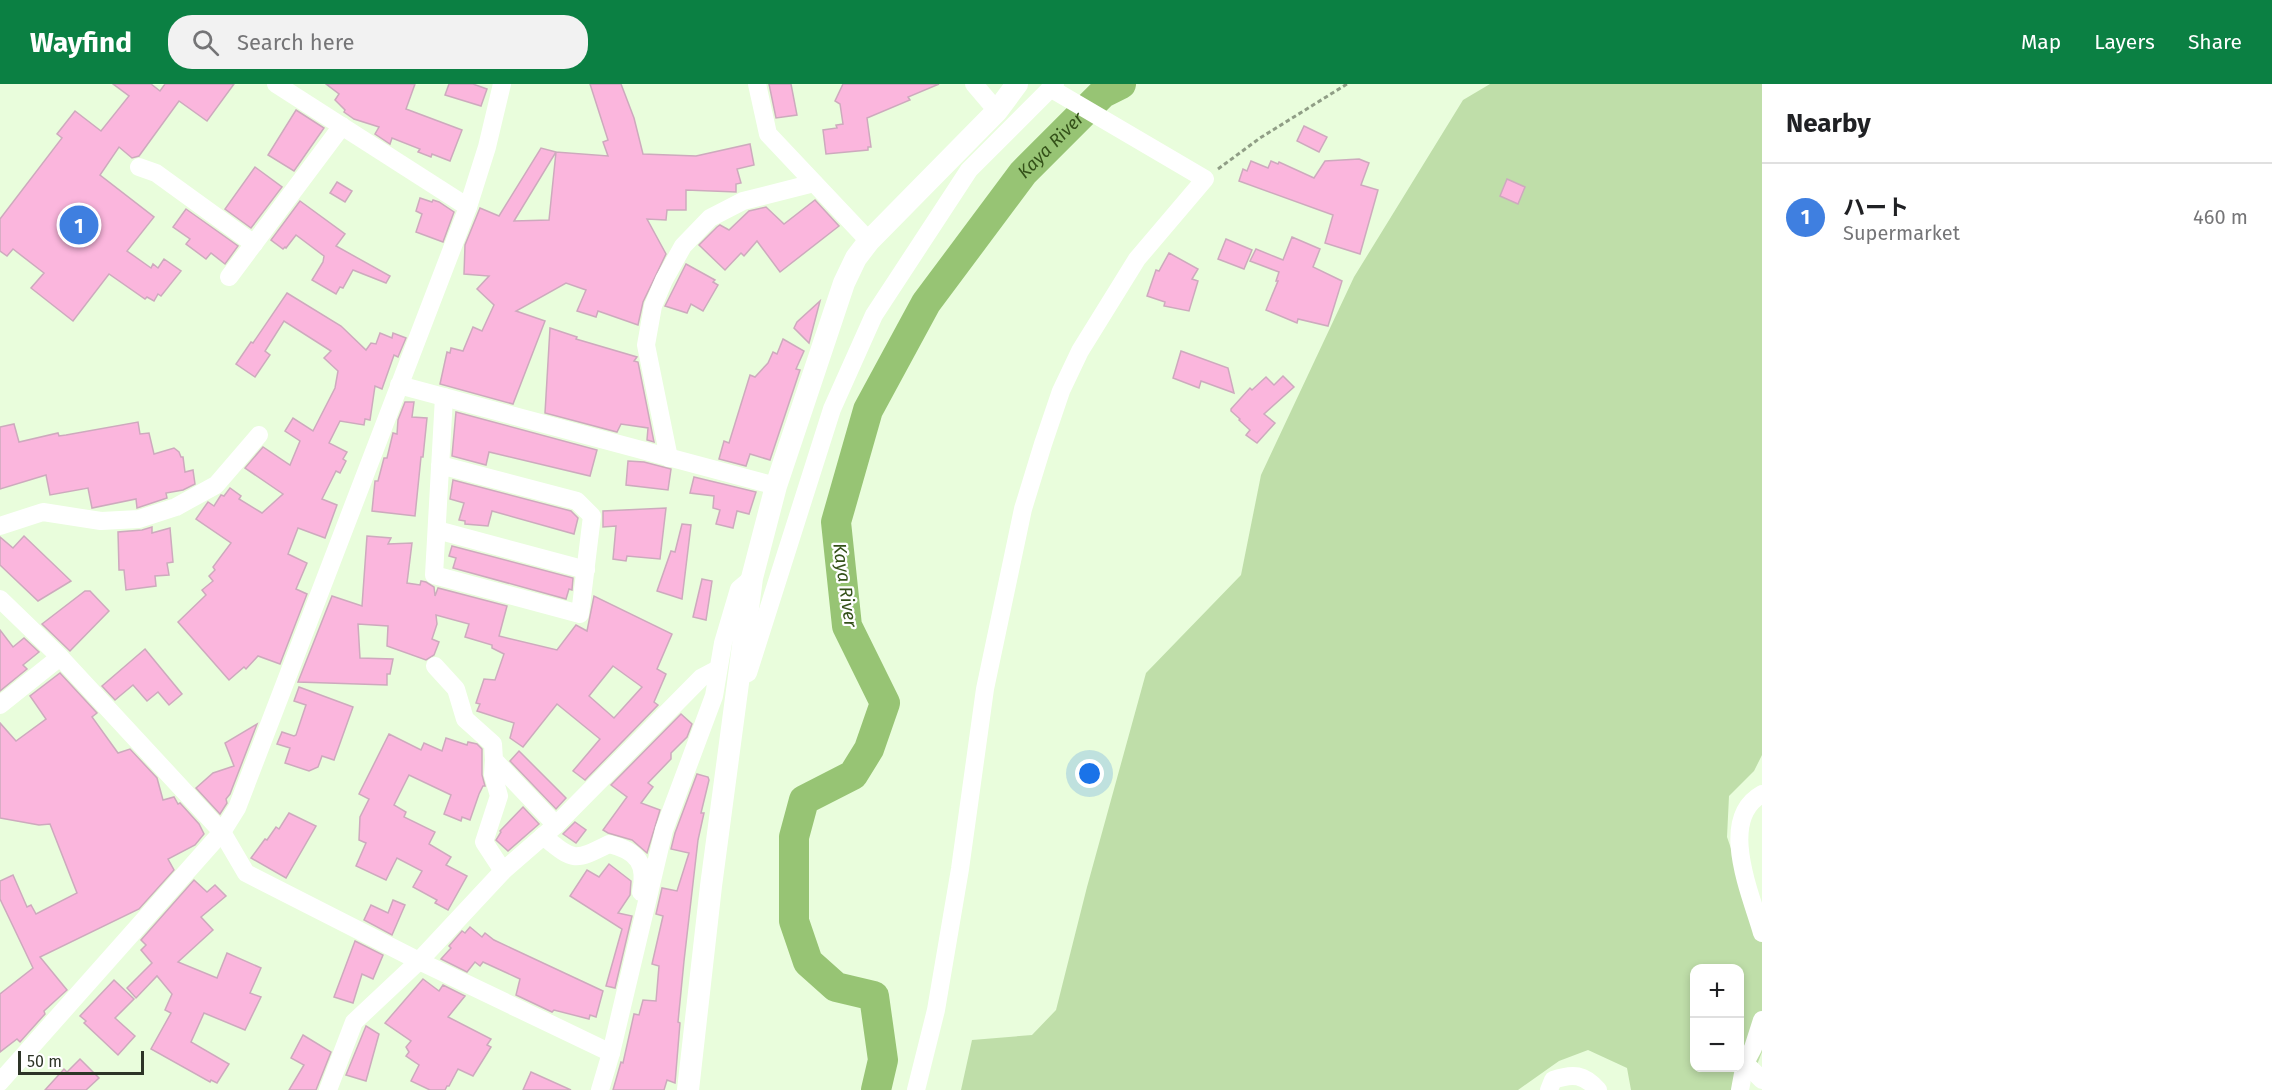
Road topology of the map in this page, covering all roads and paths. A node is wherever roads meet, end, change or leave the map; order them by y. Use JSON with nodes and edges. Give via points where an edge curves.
{"nodes":[{"id":1,"x":276,"y":84,"type":"edge"},
{"id":2,"x":502,"y":84,"type":"edge"},
{"id":3,"x":757,"y":84,"type":"edge"},
{"id":4,"x":974,"y":84,"type":"edge"},
{"id":5,"x":1017,"y":84,"type":"edge"},
{"id":6,"x":1347,"y":84,"type":"edge"},
{"id":7,"x":1052,"y":85,"type":"edge"},
{"id":8,"x":997,"y":111,"type":"junction"},
{"id":9,"x":342,"y":126,"type":"junction"},
{"id":10,"x":139,"y":167,"type":"dead end"},
{"id":11,"x":1202,"y":177,"type":"junction"},
{"id":12,"x":814,"y":183,"type":"junction"},
{"id":13,"x":468,"y":207,"type":"junction"},
{"id":14,"x":869,"y":241,"type":"junction"},
{"id":15,"x":254,"y":244,"type":"junction"},
{"id":16,"x":229,"y":277,"type":"dead end"},
{"id":17,"x":399,"y":385,"type":"junction"},
{"id":18,"x":444,"y":397,"type":"junction"},
{"id":19,"x":260,"y":435,"type":"dead end"},
{"id":20,"x":669,"y":458,"type":"junction"},
{"id":21,"x":440,"y":465,"type":"junction"},
{"id":22,"x":776,"y":486,"type":"junction"},
{"id":23,"x":0,"y":526,"type":"edge"},
{"id":24,"x":437,"y":530,"type":"junction"},
{"id":25,"x":586,"y":570,"type":"junction"},
{"id":26,"x":0,"y":598,"type":"edge"},
{"id":27,"x":60,"y":657,"type":"junction"},
{"id":28,"x":435,"y":666,"type":"dead end"},
{"id":29,"x":729,"y":673,"type":"junction"},
{"id":30,"x":0,"y":705,"type":"edge"},
{"id":31,"x":494,"y":760,"type":"junction"},
{"id":32,"x":1762,"y":794,"type":"edge"},
{"id":33,"x":549,"y":830,"type":"junction"},
{"id":34,"x":222,"y":832,"type":"junction"},
{"id":35,"x":503,"y":871,"type":"junction"},
{"id":36,"x":647,"y":904,"type":"junction"},
{"id":37,"x":1762,"y":933,"type":"edge"},
{"id":38,"x":419,"y":961,"type":"junction"},
{"id":39,"x":1762,"y":1020,"type":"edge"},
{"id":40,"x":611,"y":1053,"type":"junction"},
{"id":41,"x":1745,"y":1063,"type":"junction"},
{"id":42,"x":1762,"y":1080,"type":"edge"},
{"id":43,"x":0,"y":1082,"type":"edge"},
{"id":44,"x":328,"y":1090,"type":"edge"},
{"id":45,"x":600,"y":1090,"type":"edge"},
{"id":46,"x":688,"y":1090,"type":"edge"},
{"id":47,"x":916,"y":1090,"type":"edge"},
{"id":48,"x":1549,"y":1090,"type":"edge"},
{"id":49,"x":1598,"y":1090,"type":"edge"},
{"id":50,"x":1740,"y":1090,"type":"edge"}],
"edges":[{"from":1,"to":9,"type":"street"},
{"from":2,"to":13,"type":"street"},
{"from":3,"to":12,"type":"street","via":[[768,134]]},
{"from":4,"to":8,"type":"street"},
{"from":5,"to":8,"type":"street"},
{"from":6,"to":11,"type":"path"},
{"from":7,"to":11,"type":"street"},
{"from":7,"to":29,"type":"street","via":[[969,170],[874,315],[832,409],[748,673]]},
{"from":8,"to":14,"type":"street"},
{"from":9,"to":13,"type":"street"},
{"from":9,"to":15,"type":"street"},
{"from":10,"to":15,"type":"street","via":[[156,173]]},
{"from":11,"to":47,"type":"street","via":[[1137,259],[1080,351],[1061,391],[1039,455],[1023,509],[985,689],[936,1010]]},
{"from":12,"to":14,"type":"street"},
{"from":12,"to":20,"type":"street","via":[[743,201],[710,218],[683,246],[664,280],[653,306],[646,345]]},
{"from":13,"to":17,"type":"street"},
{"from":14,"to":22,"type":"street","via":[[844,283]]},
{"from":15,"to":16,"type":"street"},
{"from":17,"to":18,"type":"street"},
{"from":17,"to":34,"type":"street","via":[[237,808]]},
{"from":18,"to":20,"type":"street"},
{"from":18,"to":21,"type":"street"},
{"from":19,"to":23,"type":"street","via":[[216,485],[176,507],[129,520],[101,521],[44,512]]},
{"from":20,"to":22,"type":"street"},
{"from":21,"to":24,"type":"street"},
{"from":21,"to":25,"type":"street","via":[[577,501],[592,516]]},
{"from":22,"to":29,"type":"street"},
{"from":24,"to":25,"type":"street"},
{"from":24,"to":25,"type":"street","via":[[434,575],[580,614]]},
{"from":26,"to":27,"type":"street"},
{"from":27,"to":30,"type":"street"},
{"from":27,"to":34,"type":"street"},
{"from":28,"to":31,"type":"street","via":[[456,689],[465,719],[493,744]]},
{"from":29,"to":33,"type":"street","via":[[701,678]]},
{"from":29,"to":36,"type":"street","via":[[714,696],[664,830]]},
{"from":29,"to":46,"type":"street"},
{"from":31,"to":33,"type":"street"},
{"from":31,"to":35,"type":"street","via":[[493,775],[499,796],[484,842]]},
{"from":32,"to":37,"type":"street","via":[[1745,806],[1738,832]]},
{"from":33,"to":35,"type":"street"},
{"from":33,"to":36,"type":"street","via":[[567,856],[583,857],[609,844],[624,848],[639,859],[644,877],[638,902]]},
{"from":34,"to":38,"type":"street","via":[[246,873]]},
{"from":34,"to":43,"type":"street"},
{"from":35,"to":38,"type":"street"},
{"from":36,"to":40,"type":"street"},
{"from":38,"to":40,"type":"street"},
{"from":38,"to":44,"type":"street","via":[[354,1022]]},
{"from":39,"to":41,"type":"street"},
{"from":40,"to":45,"type":"street"},
{"from":41,"to":42,"type":"street"},
{"from":41,"to":50,"type":"street"},
{"from":48,"to":49,"type":"street","via":[[1553,1080],[1570,1074],[1581,1075]]}]}
